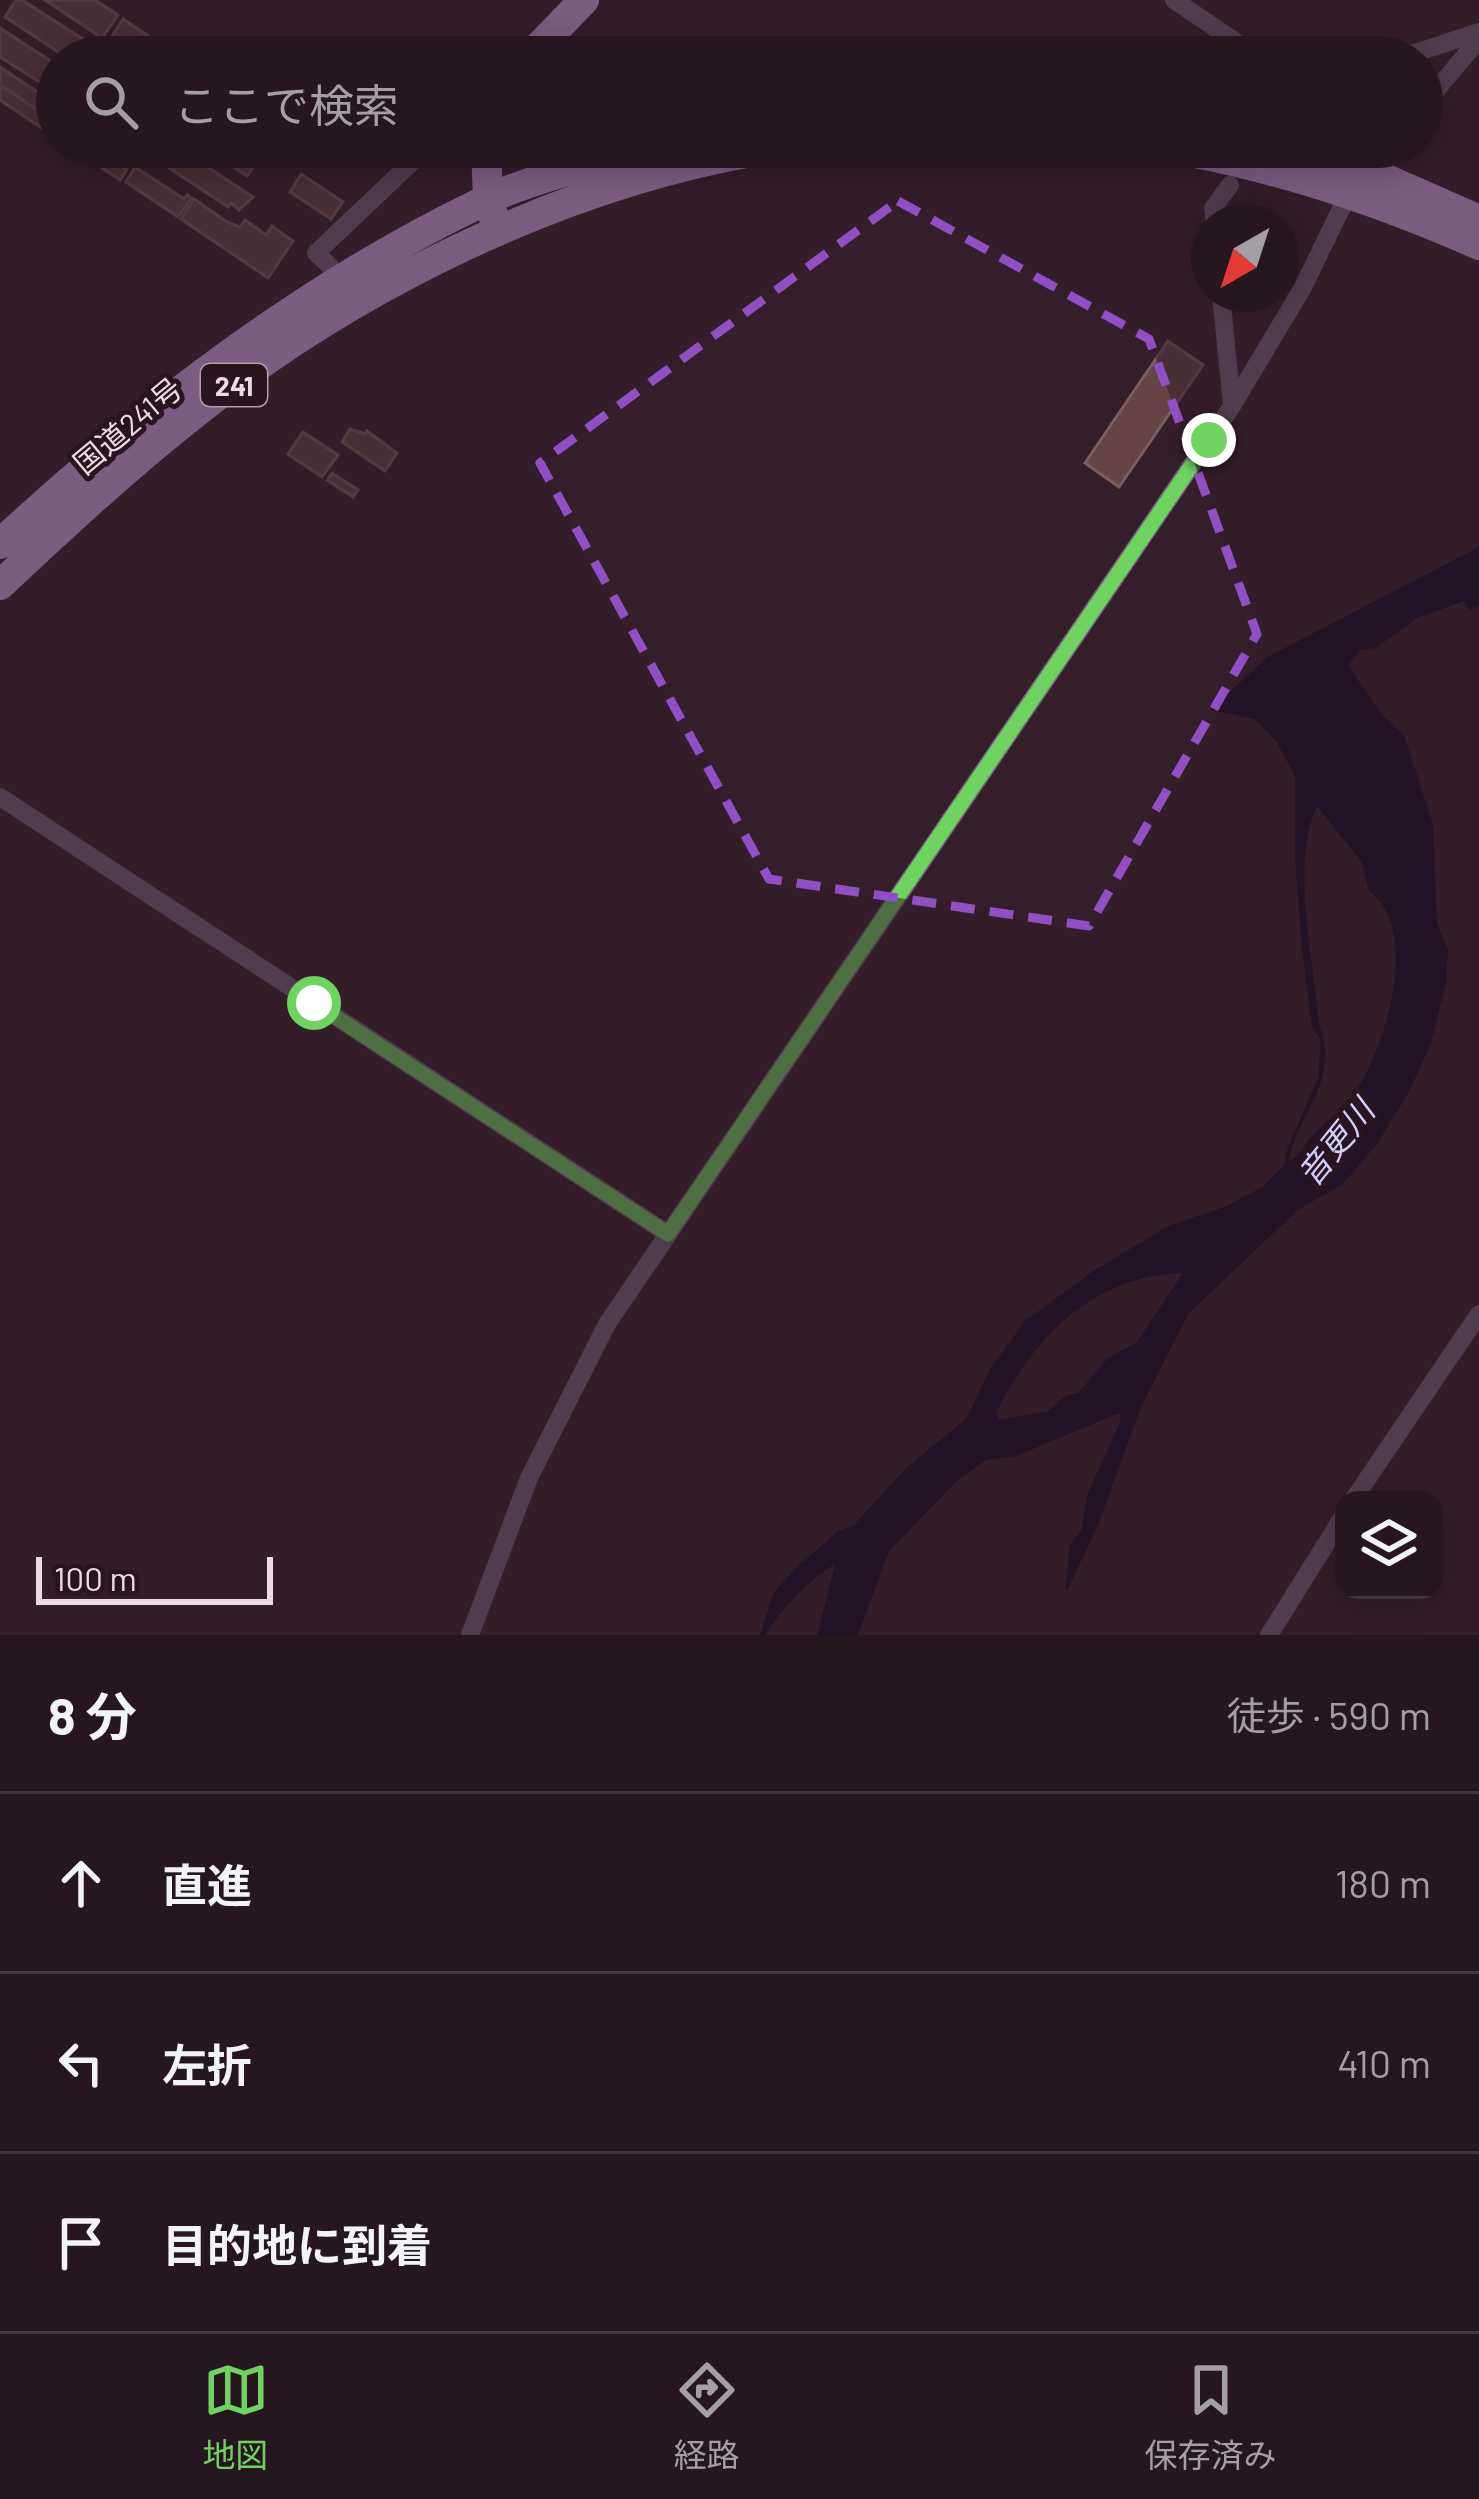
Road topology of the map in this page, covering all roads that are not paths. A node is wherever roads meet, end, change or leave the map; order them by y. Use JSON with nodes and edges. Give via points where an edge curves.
{"nodes":[{"id":1,"x":584,"y":0,"type":"edge"},
{"id":2,"x":1174,"y":0,"type":"edge"},
{"id":3,"x":1479,"y":35,"type":"edge"},
{"id":4,"x":549,"y":36,"type":"edge"},
{"id":5,"x":1227,"y":36,"type":"edge"},
{"id":6,"x":1443,"y":45,"type":"edge"},
{"id":7,"x":1443,"y":80,"type":"edge"},
{"id":8,"x":406,"y":168,"type":"edge"},
{"id":9,"x":487,"y":168,"type":"edge"},
{"id":10,"x":589,"y":168,"type":"edge"},
{"id":11,"x":683,"y":168,"type":"edge"},
{"id":12,"x":1266,"y":168,"type":"edge"},
{"id":13,"x":1326,"y":168,"type":"edge"},
{"id":14,"x":1371,"y":168,"type":"edge"},
{"id":15,"x":1359,"y":183,"type":"junction"},
{"id":16,"x":1230,"y":185,"type":"dead end"},
{"id":17,"x":1401,"y":198,"type":"junction"},
{"id":18,"x":488,"y":199,"type":"junction"},
{"id":19,"x":1217,"y":204,"type":"edge"},
{"id":20,"x":1479,"y":220,"type":"edge"},
{"id":21,"x":498,"y":230,"type":"junction"},
{"id":22,"x":1479,"y":245,"type":"edge"},
{"id":23,"x":330,"y":266,"type":"dead end"},
{"id":24,"x":1223,"y":312,"type":"edge"},
{"id":25,"x":1232,"y":406,"type":"junction"},
{"id":26,"x":0,"y":544,"type":"edge"},
{"id":27,"x":0,"y":585,"type":"edge"},
{"id":28,"x":0,"y":797,"type":"edge"},
{"id":29,"x":668,"y":1234,"type":"junction"},
{"id":30,"x":1479,"y":1314,"type":"edge"},
{"id":31,"x":1359,"y":1491,"type":"edge"},
{"id":32,"x":1335,"y":1530,"type":"edge"},
{"id":33,"x":1275,"y":1633,"type":"edge"},
{"id":34,"x":470,"y":1635,"type":"edge"}],
"edges":[{"from":1,"to":4,"type":"highway"},
{"from":2,"to":5,"type":"street"},
{"from":3,"to":6,"type":"street"},
{"from":3,"to":7,"type":"street"},
{"from":8,"to":23,"type":"street","via":[[316,253]]},
{"from":9,"to":18,"type":"highway"},
{"from":10,"to":18,"type":"highway","name":"国道241号","number":"241"},
{"from":11,"to":21,"type":"highway","name":"国道241号","number":"241"},
{"from":12,"to":15,"type":"highway"},
{"from":13,"to":15,"type":"highway"},
{"from":14,"to":15,"type":"street"},
{"from":15,"to":17,"type":"highway"},
{"from":15,"to":25,"type":"street"},
{"from":16,"to":19,"type":"street"},
{"from":17,"to":20,"type":"highway"},
{"from":17,"to":22,"type":"highway"},
{"from":18,"to":21,"type":"highway"},
{"from":18,"to":26,"type":"highway","name":"国道241号","number":"241","via":[[266,328]]},
{"from":21,"to":27,"type":"highway","name":"国道241号","number":"241","via":[[290,345],[186,420]]},
{"from":24,"to":25,"type":"street"},
{"from":25,"to":29,"type":"street"},
{"from":28,"to":29,"type":"street"},
{"from":29,"to":34,"type":"street","via":[[568,1395]]},
{"from":30,"to":31,"type":"street"},
{"from":32,"to":33,"type":"street"}]}
